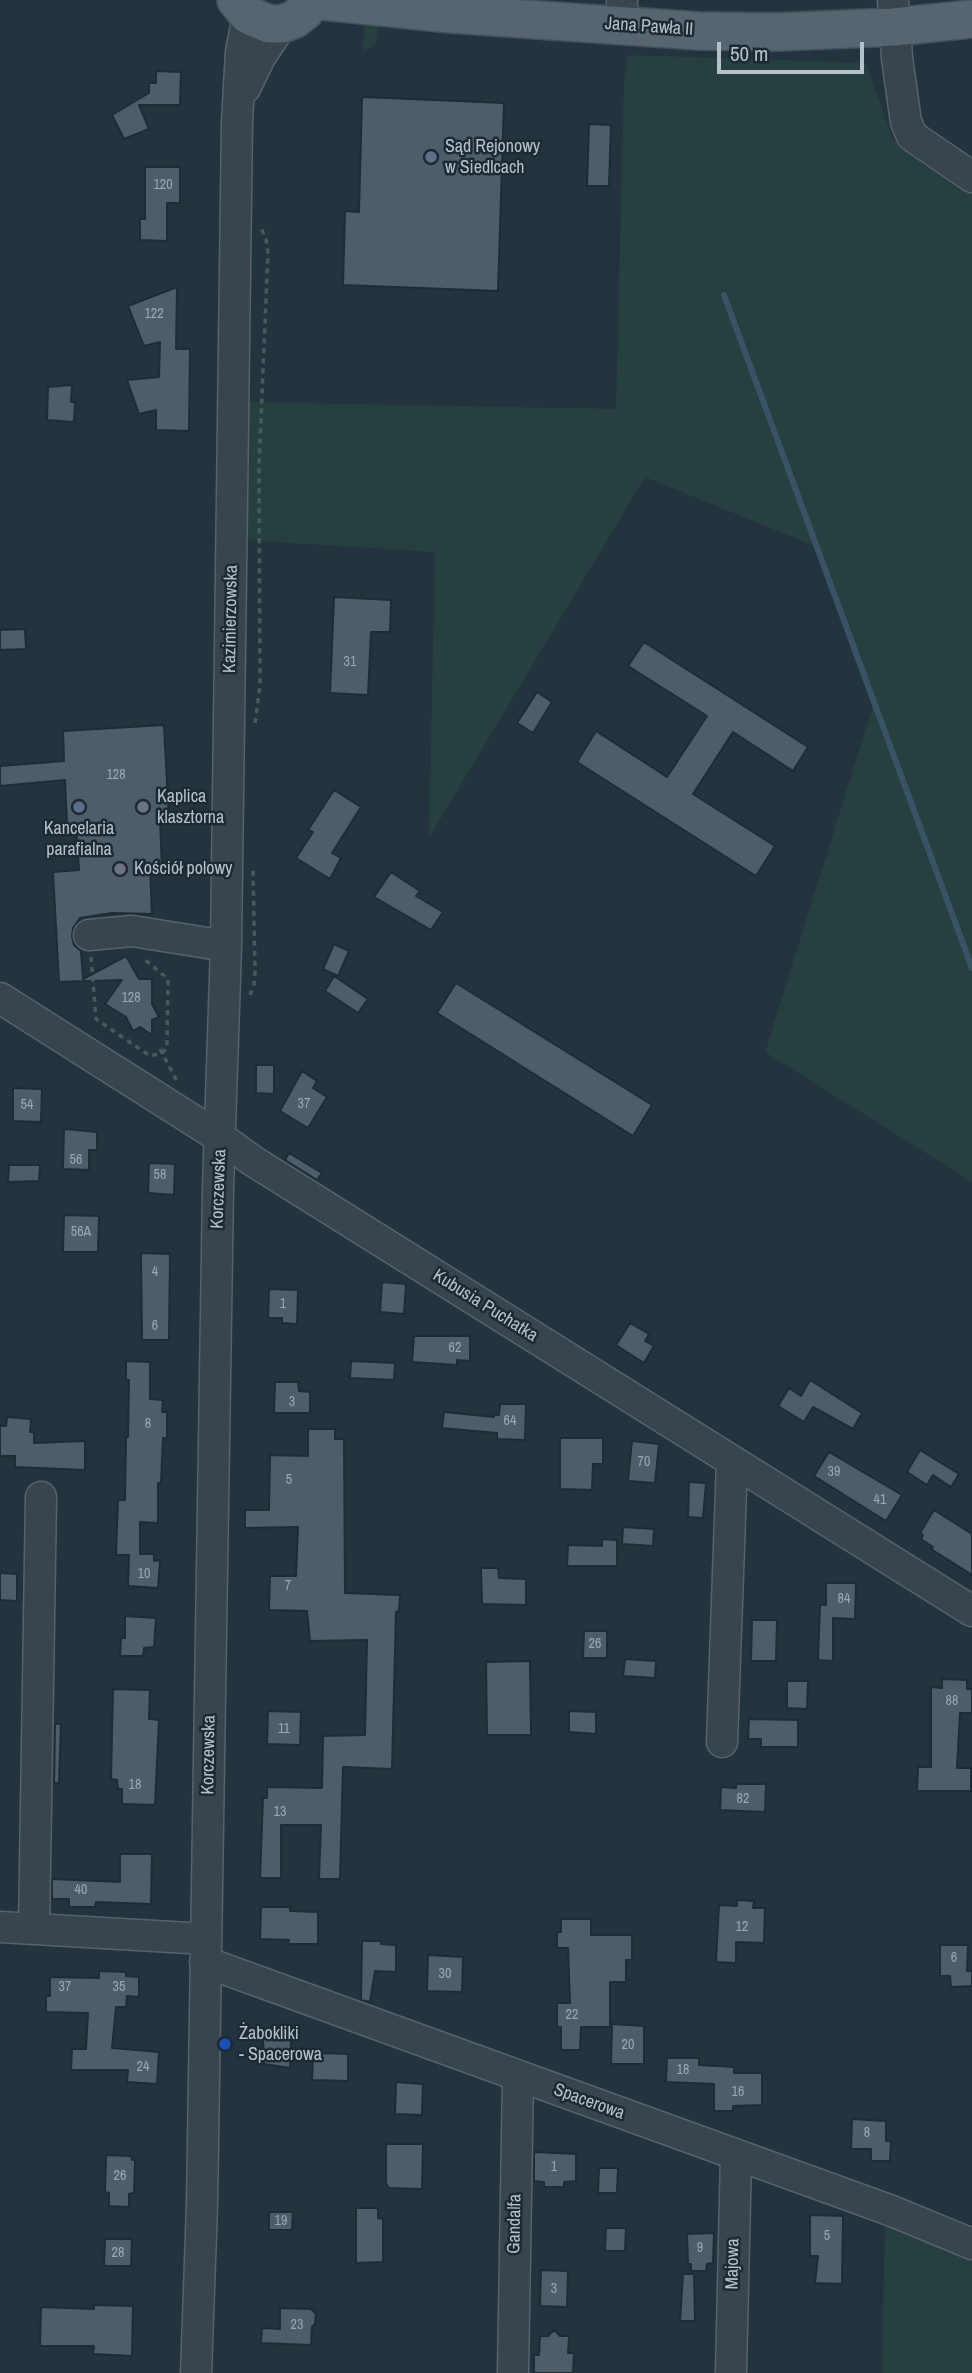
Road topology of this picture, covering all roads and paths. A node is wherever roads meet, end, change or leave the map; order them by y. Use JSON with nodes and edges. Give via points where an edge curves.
{"nodes":[{"id":1,"x":313,"y":0,"type":"edge"},
{"id":2,"x":397,"y":0,"type":"edge"},
{"id":3,"x":256,"y":13,"type":"edge"},
{"id":4,"x":621,"y":13,"type":"edge"},
{"id":5,"x":894,"y":13,"type":"edge"},
{"id":6,"x":451,"y":14,"type":"junction"},
{"id":7,"x":972,"y":19,"type":"edge"},
{"id":8,"x":972,"y":177,"type":"edge"},
{"id":9,"x":258,"y":222,"type":"dead end"},
{"id":10,"x":258,"y":702,"type":"dead end"},
{"id":11,"x":102,"y":935,"type":"junction"},
{"id":12,"x":226,"y":946,"type":"junction"},
{"id":13,"x":0,"y":998,"type":"edge"},
{"id":14,"x":161,"y":1051,"type":"junction"},
{"id":15,"x":178,"y":1082,"type":"dead end"},
{"id":16,"x":221,"y":1138,"type":"junction"},
{"id":17,"x":732,"y":1461,"type":"junction"},
{"id":18,"x":41,"y":1497,"type":"dead end"},
{"id":19,"x":972,"y":1611,"type":"edge"},
{"id":20,"x":722,"y":1742,"type":"dead end"},
{"id":21,"x":0,"y":1927,"type":"edge"},
{"id":22,"x":34,"y":1929,"type":"junction"},
{"id":23,"x":205,"y":1951,"type":"junction"},
{"id":24,"x":518,"y":2076,"type":"junction"},
{"id":25,"x":736,"y":2155,"type":"junction"},
{"id":26,"x":972,"y":2244,"type":"edge"},
{"id":27,"x":196,"y":2373,"type":"edge"},
{"id":28,"x":513,"y":2373,"type":"edge"},
{"id":29,"x":731,"y":2373,"type":"edge"}],
"edges":[{"from":1,"to":3,"type":"main road","via":[[295,19]]},
{"from":1,"to":6,"type":"main road","name":"Jana Pawła II"},
{"from":2,"to":6,"type":"main road","name":"Jana Pawła II"},
{"from":3,"to":12,"type":"street","name":"Kazimierzowska","via":[[241,52],[237,121]]},
{"from":4,"to":5,"type":"main road","name":"Jana Pawła II","via":[[699,31],[780,32]]},
{"from":4,"to":6,"type":"main road","name":"Jana Pawła II"},
{"from":5,"to":7,"type":"main road","name":"Jana Pawła II"},
{"from":5,"to":8,"type":"street","via":[[906,122],[912,136]]},
{"from":9,"to":10,"type":"path","via":[[268,252]]},
{"from":11,"to":12,"type":"street","via":[[132,931]]},
{"from":11,"to":14,"type":"path","via":[[168,979],[167,1048]]},
{"from":11,"to":14,"type":"path","via":[[96,1018],[150,1056]]},
{"from":12,"to":16,"type":"street","name":"Kazimierzowska"},
{"from":13,"to":16,"type":"street","name":"Kubusia Puchatka"},
{"from":14,"to":15,"type":"path"},
{"from":16,"to":17,"type":"street","name":"Kubusia Puchatka"},
{"from":16,"to":23,"type":"street","name":"Korczewska"},
{"from":17,"to":19,"type":"street","name":"Kubusia Puchatka"},
{"from":17,"to":20,"type":"street"},
{"from":18,"to":22,"type":"street"},
{"from":21,"to":22,"type":"street","name":"Spacerowa"},
{"from":22,"to":23,"type":"street","name":"Spacerowa"},
{"from":23,"to":24,"type":"street","name":"Spacerowa"},
{"from":23,"to":27,"type":"street","name":"Korczewska"},
{"from":24,"to":25,"type":"street","name":"Spacerowa"},
{"from":24,"to":28,"type":"street","name":"Gandalfa"},
{"from":25,"to":26,"type":"street","name":"Spacerowa"},
{"from":25,"to":29,"type":"street","name":"Majowa"}]}
